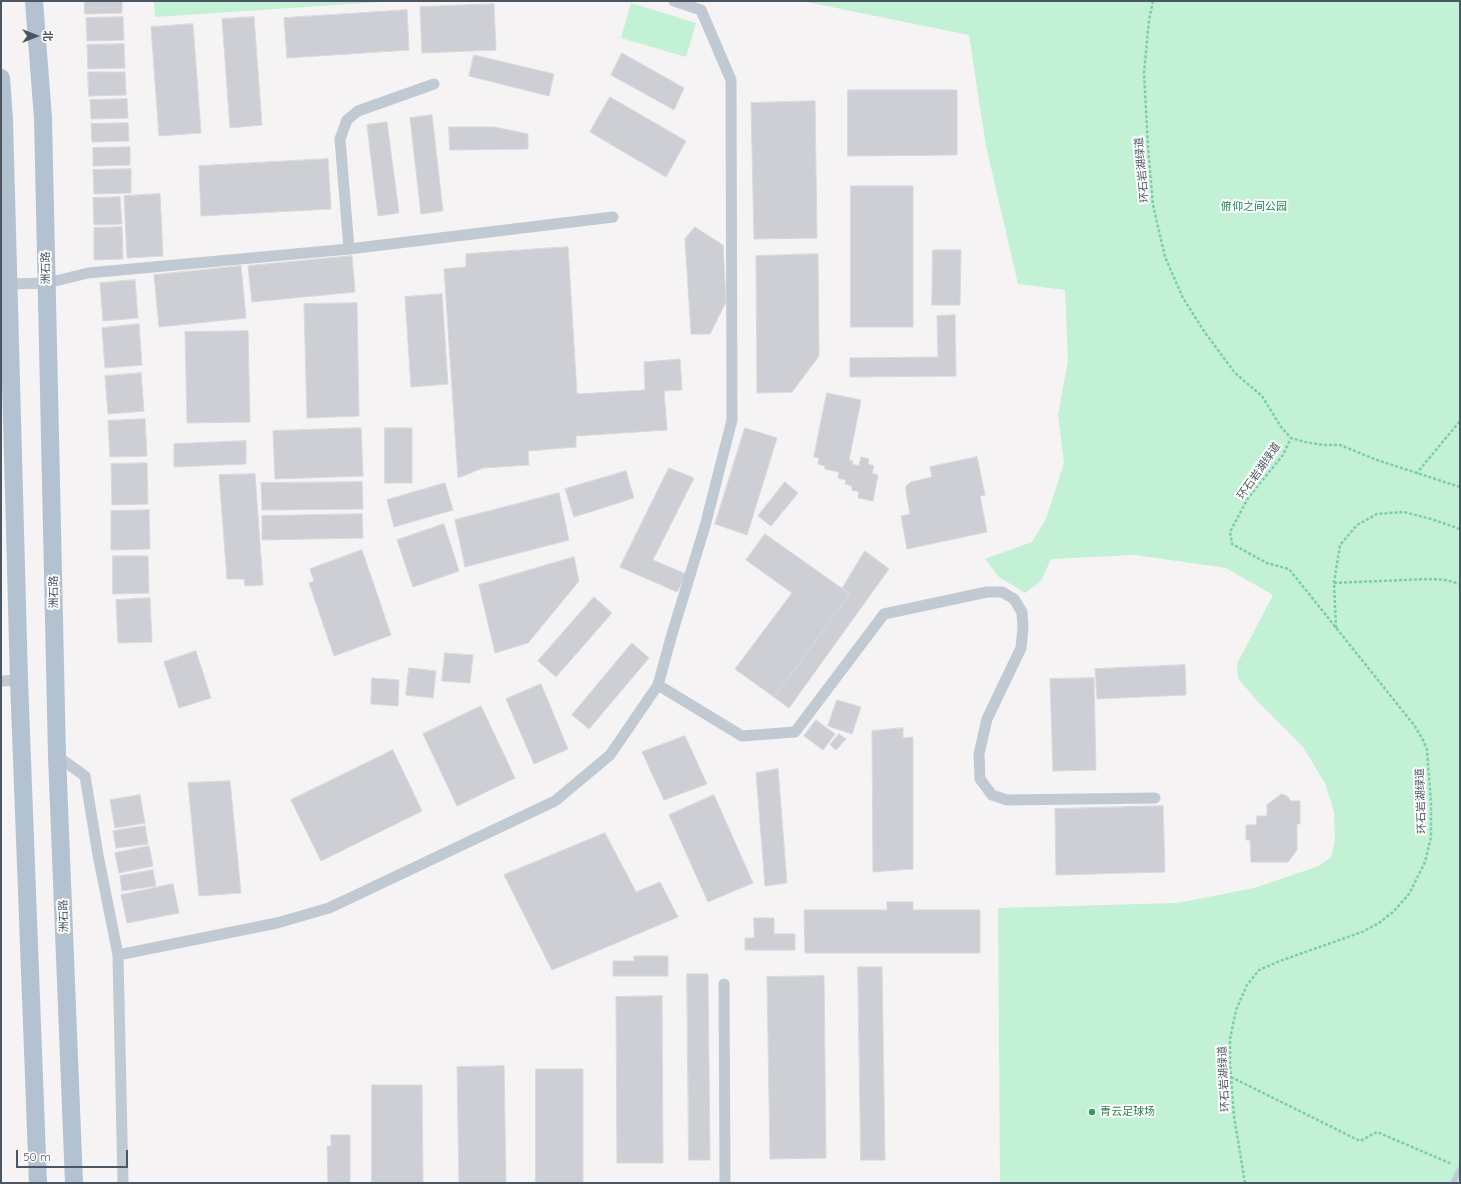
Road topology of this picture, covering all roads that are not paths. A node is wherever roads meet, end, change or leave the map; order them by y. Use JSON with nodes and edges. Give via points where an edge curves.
{"nodes":[{"id":1,"x":34,"y":1,"type":"edge"},
{"id":2,"x":674,"y":1,"type":"edge"},
{"id":3,"x":1,"y":78,"type":"edge"},
{"id":4,"x":434,"y":84,"type":"dead end"},
{"id":5,"x":613,"y":216,"type":"dead end"},
{"id":6,"x":349,"y":249,"type":"junction"},
{"id":7,"x":47,"y":283,"type":"junction"},
{"id":8,"x":9,"y":284,"type":"junction"},
{"id":9,"x":20,"y":680,"type":"junction"},
{"id":10,"x":1,"y":681,"type":"edge"},
{"id":11,"x":658,"y":685,"type":"junction"},
{"id":12,"x":57,"y":756,"type":"junction"},
{"id":13,"x":1155,"y":798,"type":"dead end"},
{"id":14,"x":118,"y":955,"type":"junction"},
{"id":15,"x":724,"y":984,"type":"dead end"},
{"id":16,"x":1460,"y":1169,"type":"edge"},
{"id":17,"x":38,"y":1183,"type":"edge"},
{"id":18,"x":74,"y":1183,"type":"edge"},
{"id":19,"x":123,"y":1183,"type":"edge"},
{"id":20,"x":725,"y":1183,"type":"edge"},
{"id":21,"x":1453,"y":1183,"type":"edge"}],
"edges":[{"from":1,"to":7,"type":"main road","name":"洲石路","via":[[43,118]]},
{"from":2,"to":11,"type":"street","via":[[702,10],[732,80],[732,420],[705,526]]},
{"from":3,"to":8,"type":"main road"},
{"from":4,"to":6,"type":"street","via":[[358,111],[347,120],[340,139]]},
{"from":5,"to":6,"type":"street"},
{"from":6,"to":7,"type":"street","via":[[88,273]]},
{"from":7,"to":8,"type":"street"},
{"from":7,"to":12,"type":"main road","name":"洲石路"},
{"from":8,"to":9,"type":"main road"},
{"from":9,"to":10,"type":"street"},
{"from":9,"to":17,"type":"main road"},
{"from":11,"to":13,"type":"street","via":[[742,736],[795,732],[884,614],[987,592],[1002,592],[1014,599],[1022,612],[1021,648],[987,719],[980,754],[980,779],[992,795],[1006,800]]},
{"from":11,"to":14,"type":"street","via":[[610,755],[555,801],[329,908],[277,923]]},
{"from":12,"to":14,"type":"street","via":[[85,776]]},
{"from":12,"to":18,"type":"main road","name":"洲石路"},
{"from":14,"to":19,"type":"street"},
{"from":15,"to":20,"type":"street"},
{"from":16,"to":21,"type":"lane"}]}
